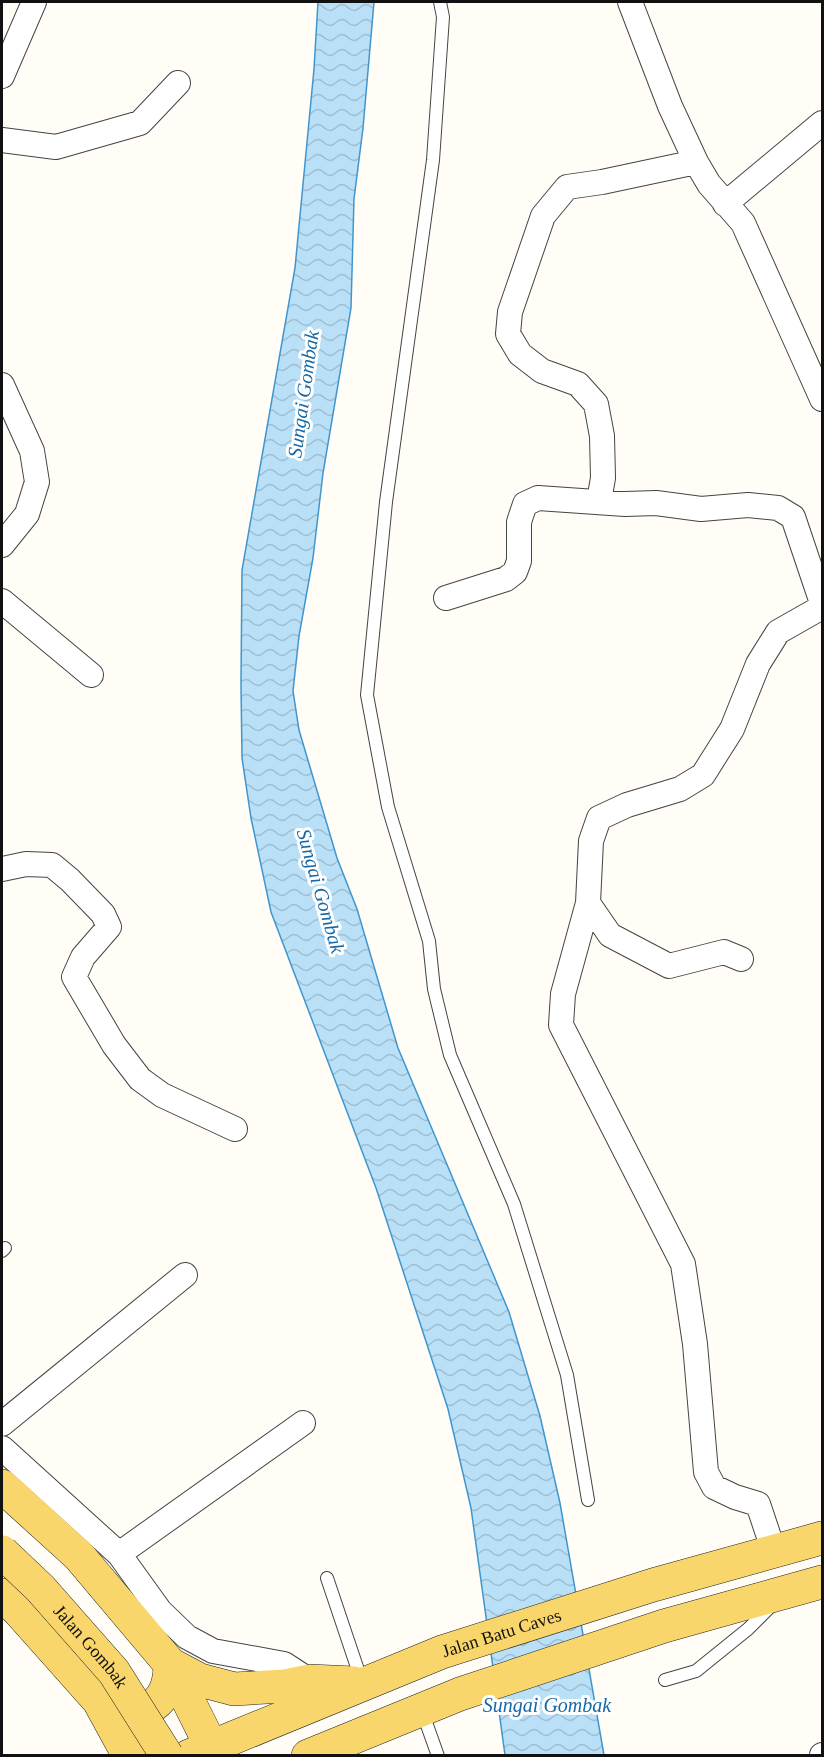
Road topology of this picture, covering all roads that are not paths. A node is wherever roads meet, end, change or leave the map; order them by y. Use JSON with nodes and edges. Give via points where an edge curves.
{"nodes":[{"id":1,"x":34,"y":2,"type":"edge"},
{"id":2,"x":440,"y":2,"type":"edge"},
{"id":3,"x":630,"y":2,"type":"edge"},
{"id":4,"x":2,"y":76,"type":"edge"},
{"id":5,"x":178,"y":83,"type":"dead end"},
{"id":6,"x":822,"y":123,"type":"edge"},
{"id":7,"x":2,"y":140,"type":"edge"},
{"id":8,"x":696,"y":162,"type":"junction"},
{"id":9,"x":726,"y":204,"type":"junction"},
{"id":10,"x":2,"y":385,"type":"edge"},
{"id":11,"x":822,"y":399,"type":"edge"},
{"id":12,"x":598,"y":501,"type":"junction"},
{"id":13,"x":2,"y":545,"type":"edge"},
{"id":14,"x":446,"y":598,"type":"dead end"},
{"id":15,"x":2,"y":601,"type":"edge"},
{"id":16,"x":822,"y":605,"type":"edge"},
{"id":17,"x":91,"y":675,"type":"dead end"},
{"id":18,"x":2,"y":869,"type":"edge"},
{"id":19,"x":588,"y":903,"type":"junction"},
{"id":20,"x":741,"y":959,"type":"dead end"},
{"id":21,"x":235,"y":1129,"type":"dead end"},
{"id":22,"x":184,"y":1275,"type":"dead end"},
{"id":23,"x":303,"y":1423,"type":"dead end"},
{"id":24,"x":2,"y":1424,"type":"edge"},
{"id":25,"x":2,"y":1448,"type":"edge"},
{"id":26,"x":2,"y":1486,"type":"edge"},
{"id":27,"x":588,"y":1500,"type":"dead end"},
{"id":28,"x":822,"y":1538,"type":"edge"},
{"id":29,"x":2,"y":1552,"type":"edge"},
{"id":30,"x":774,"y":1552,"type":"junction"},
{"id":31,"x":119,"y":1554,"type":"junction"},
{"id":32,"x":327,"y":1578,"type":"dead end"},
{"id":33,"x":822,"y":1582,"type":"edge"},
{"id":34,"x":784,"y":1592,"type":"junction"},
{"id":35,"x":2,"y":1595,"type":"edge"},
{"id":36,"x":170,"y":1664,"type":"junction"},
{"id":37,"x":665,"y":1680,"type":"dead end"},
{"id":38,"x":310,"y":1681,"type":"junction"},
{"id":39,"x":363,"y":1684,"type":"junction"},
{"id":40,"x":99,"y":1701,"type":"junction"},
{"id":41,"x":422,"y":1710,"type":"junction"},
{"id":42,"x":372,"y":1730,"type":"junction"},
{"id":43,"x":206,"y":1752,"type":"edge"},
{"id":44,"x":129,"y":1755,"type":"edge"},
{"id":45,"x":167,"y":1755,"type":"edge"},
{"id":46,"x":308,"y":1755,"type":"edge"},
{"id":47,"x":347,"y":1755,"type":"edge"},
{"id":48,"x":438,"y":1755,"type":"edge"}],
"edges":[{"from":1,"to":4,"type":"street"},
{"from":2,"to":27,"type":"lane","via":[[443,17],[432,160],[386,502],[367,695],[388,807],[429,941],[434,989],[450,1055],[514,1203],[567,1376]]},
{"from":3,"to":8,"type":"street"},
{"from":5,"to":7,"type":"street","via":[[140,123],[56,147]]},
{"from":6,"to":9,"type":"street"},
{"from":8,"to":9,"type":"street"},
{"from":8,"to":12,"type":"street","via":[[567,187],[543,216],[510,312],[508,334],[520,354],[542,371],[578,384],[597,404],[603,436],[603,478]]},
{"from":9,"to":11,"type":"street","via":[[743,224]]},
{"from":10,"to":13,"type":"street","via":[[32,451],[37,483],[27,514]]},
{"from":12,"to":14,"type":"street","via":[[538,498],[525,504],[519,522],[519,561],[515,572],[506,579]]},
{"from":12,"to":16,"type":"street","via":[[701,509],[748,505],[778,508],[793,517]]},
{"from":15,"to":17,"type":"street"},
{"from":16,"to":19,"type":"street","via":[[778,632],[758,664],[732,729],[703,775],[680,789],[599,818],[591,841]]},
{"from":18,"to":21,"type":"street","via":[[26,864],[52,865],[103,914],[109,927],[82,957],[74,977],[86,1001],[140,1079],[162,1095]]},
{"from":19,"to":20,"type":"street","via":[[610,935],[669,966],[724,952]]},
{"from":19,"to":30,"type":"street","via":[[563,994],[561,1025],[683,1264],[695,1344],[706,1472],[714,1487],[758,1504]]},
{"from":22,"to":24,"type":"street"},
{"from":23,"to":31,"type":"street"},
{"from":25,"to":31,"type":"street"},
{"from":26,"to":36,"type":"main road","via":[[79,1556]]},
{"from":28,"to":30,"type":"main road","name":"Jalan Batu Caves"},
{"from":29,"to":45,"type":"main road","name":"Jalan Gombak","bridge":true,"via":[[40,1588],[114,1672]]},
{"from":30,"to":39,"type":"main road","name":"Jalan Batu Caves","via":[[653,1585],[442,1652]]},
{"from":31,"to":38,"type":"street","via":[[159,1611],[187,1637],[213,1651],[284,1664]]},
{"from":32,"to":39,"type":"lane"},
{"from":33,"to":34,"type":"main road"},
{"from":34,"to":37,"type":"lane","via":[[748,1629],[696,1671]]},
{"from":34,"to":41,"type":"main road","via":[[664,1626]]},
{"from":35,"to":40,"type":"main road","name":"Jalan Gombak"},
{"from":36,"to":38,"type":"main road","via":[[200,1680],[234,1689]]},
{"from":36,"to":40,"type":"main road","via":[[170,1682],[153,1705],[124,1712]]},
{"from":36,"to":43,"type":"main road"},
{"from":38,"to":39,"type":"main road"},
{"from":39,"to":43,"type":"main road","name":"Jalan Batu Caves"},
{"from":40,"to":44,"type":"main road","name":"Jalan Gombak"},
{"from":41,"to":42,"type":"main road"},
{"from":41,"to":48,"type":"lane"},
{"from":42,"to":46,"type":"main road"},
{"from":42,"to":47,"type":"main road"}]}
